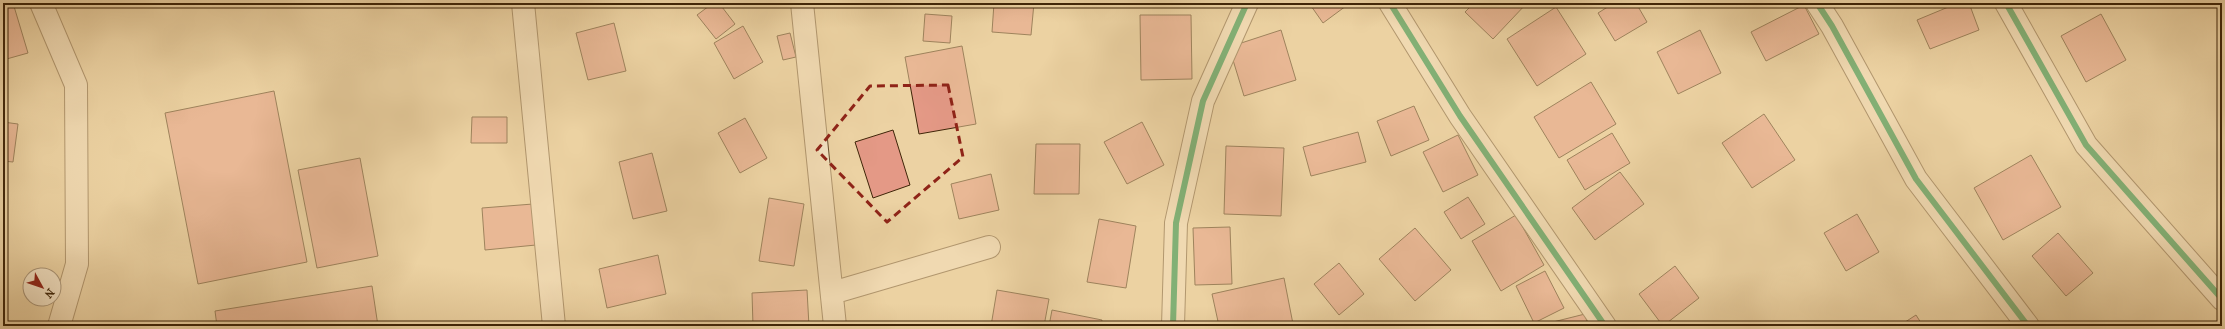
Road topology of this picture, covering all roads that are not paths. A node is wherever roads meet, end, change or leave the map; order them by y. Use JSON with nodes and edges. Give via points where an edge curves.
{"nodes":[{"id":1,"x":42,"y":3,"type":"edge"},
{"id":2,"x":523,"y":3,"type":"edge"},
{"id":3,"x":802,"y":3,"type":"edge"},
{"id":4,"x":1247,"y":3,"type":"edge"},
{"id":5,"x":1390,"y":3,"type":"edge"},
{"id":6,"x":1816,"y":3,"type":"edge"},
{"id":7,"x":2006,"y":3,"type":"edge"},
{"id":8,"x":988,"y":247,"type":"dead end"},
{"id":9,"x":832,"y":293,"type":"junction"},
{"id":10,"x":2222,"y":299,"type":"edge"},
{"id":11,"x":59,"y":326,"type":"edge"},
{"id":12,"x":554,"y":326,"type":"edge"},
{"id":13,"x":835,"y":326,"type":"edge"},
{"id":14,"x":1173,"y":326,"type":"edge"},
{"id":15,"x":1605,"y":326,"type":"edge"},
{"id":16,"x":2028,"y":326,"type":"edge"}],
"edges":[{"from":1,"to":11,"type":"street","via":[[76,85],[77,264]]},
{"from":2,"to":12,"type":"street"},
{"from":3,"to":9,"type":"street"},
{"from":4,"to":14,"type":"street","via":[[1203,101],[1176,223]]},
{"from":5,"to":15,"type":"street","via":[[1460,116]]},
{"from":6,"to":16,"type":"street","via":[[1832,26],[1916,179]]},
{"from":7,"to":10,"type":"street","via":[[2086,145]]},
{"from":8,"to":9,"type":"street"},
{"from":9,"to":13,"type":"street"}]}
